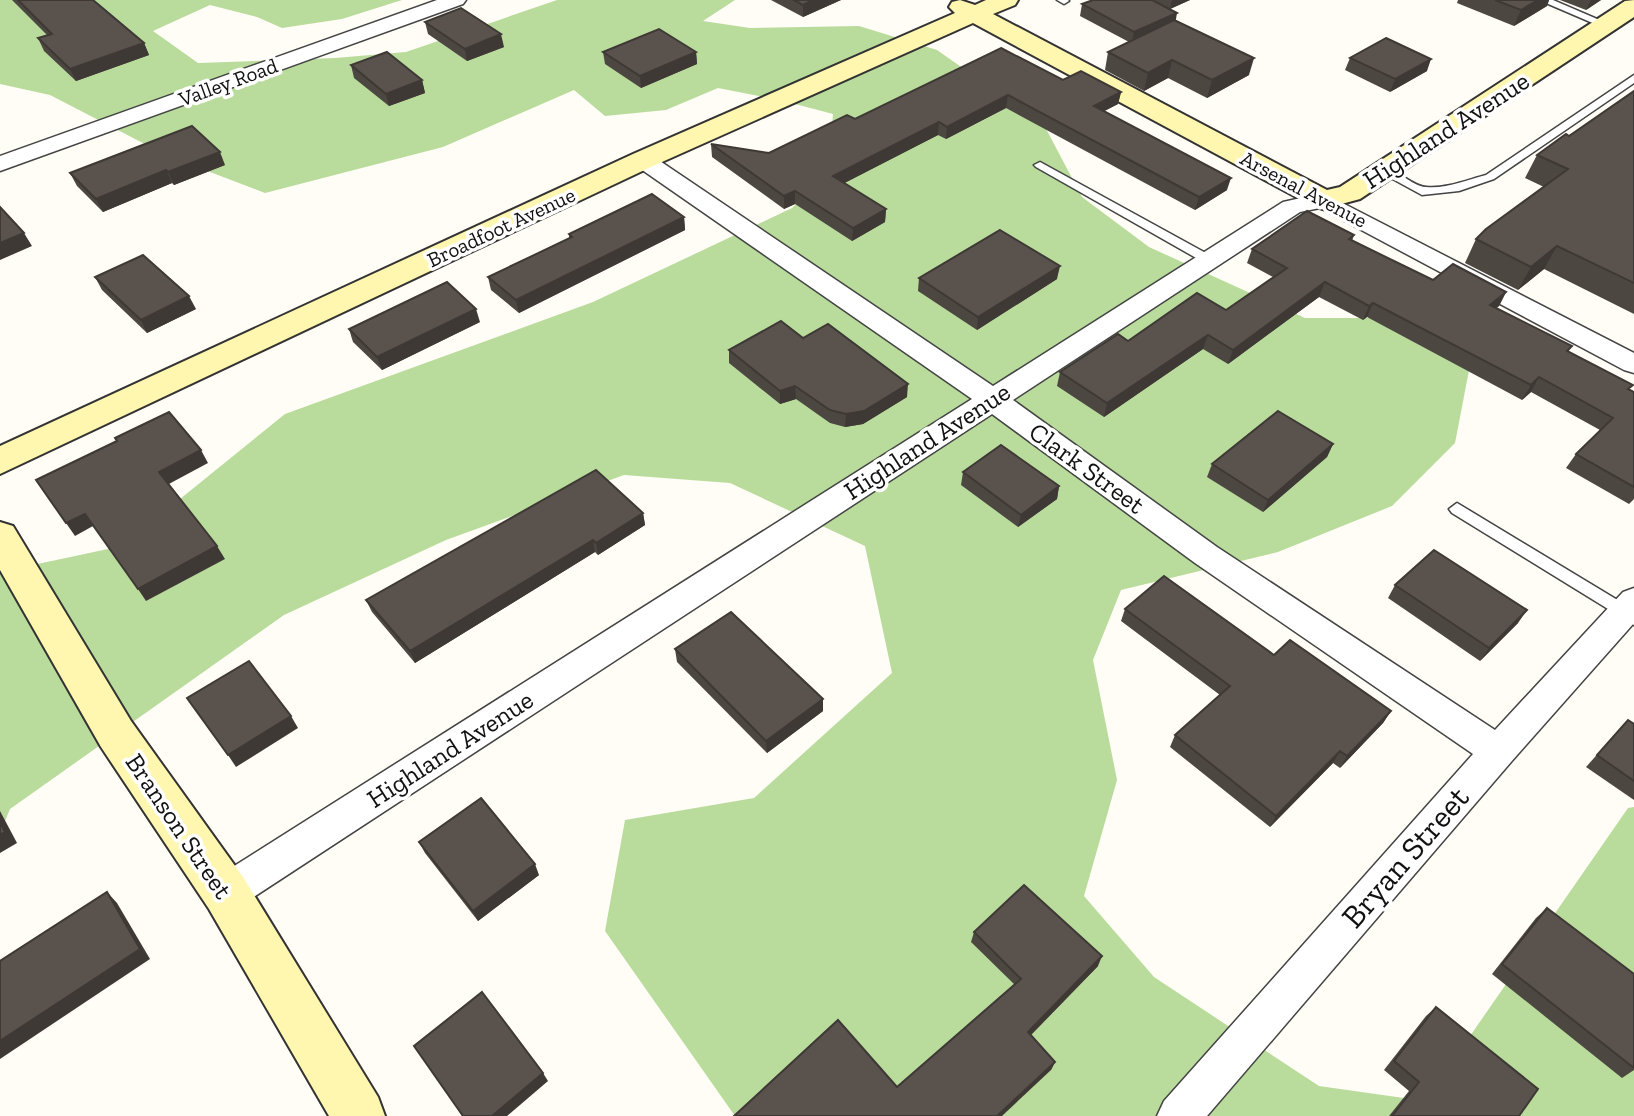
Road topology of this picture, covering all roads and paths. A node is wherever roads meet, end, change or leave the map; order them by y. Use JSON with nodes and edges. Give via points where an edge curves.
{"nodes":[{"id":1,"x":456,"y":0,"type":"edge"},
{"id":2,"x":947,"y":0,"type":"edge"},
{"id":3,"x":1006,"y":0,"type":"edge"},
{"id":4,"x":1544,"y":0,"type":"edge"},
{"id":5,"x":1634,"y":6,"type":"edge"},
{"id":6,"x":974,"y":14,"type":"junction"},
{"id":7,"x":1606,"y":24,"type":"junction"},
{"id":8,"x":1634,"y":78,"type":"edge"},
{"id":9,"x":643,"y":160,"type":"junction"},
{"id":10,"x":0,"y":164,"type":"edge"},
{"id":11,"x":1040,"y":165,"type":"dead end"},
{"id":12,"x":1384,"y":171,"type":"junction"},
{"id":13,"x":1323,"y":200,"type":"junction"},
{"id":14,"x":1209,"y":260,"type":"junction"},
{"id":15,"x":1634,"y":364,"type":"edge"},
{"id":16,"x":992,"y":400,"type":"junction"},
{"id":17,"x":0,"y":461,"type":"edge"},
{"id":18,"x":1457,"y":509,"type":"dead end"},
{"id":19,"x":0,"y":536,"type":"edge"},
{"id":20,"x":1631,"y":610,"type":"edge"},
{"id":21,"x":1498,"y":751,"type":"junction"},
{"id":22,"x":226,"y":893,"type":"junction"},
{"id":23,"x":359,"y":1116,"type":"edge"},
{"id":24,"x":1178,"y":1116,"type":"edge"}],
"edges":[{"from":1,"to":10,"type":"street","name":"Valley Road"},
{"from":2,"to":6,"type":"street","name":"Arsenal Avenue"},
{"from":3,"to":6,"type":"street","name":"Broadfoot Avenue"},
{"from":4,"to":7,"type":"lane"},
{"from":5,"to":7,"type":"street","name":"Highland Avenue"},
{"from":6,"to":9,"type":"street","name":"Broadfoot Avenue"},
{"from":6,"to":13,"type":"street","name":"Arsenal Avenue"},
{"from":7,"to":12,"type":"street","name":"Highland Avenue"},
{"from":8,"to":12,"type":"lane","via":[[1490,177],[1459,187],[1422,191]]},
{"from":9,"to":16,"type":"street","name":"Clark Street"},
{"from":9,"to":17,"type":"street","name":"Broadfoot Avenue"},
{"from":11,"to":14,"type":"lane"},
{"from":12,"to":13,"type":"street","name":"Highland Avenue","via":[[1350,193]]},
{"from":13,"to":14,"type":"street","name":"Highland Avenue","via":[[1292,208]]},
{"from":13,"to":15,"type":"street","name":"Arsenal Avenue"},
{"from":14,"to":16,"type":"street","name":"Highland Avenue"},
{"from":16,"to":21,"type":"street","name":"Clark Street","via":[[1206,555]]},
{"from":16,"to":22,"type":"street","name":"Highland Avenue"},
{"from":18,"to":20,"type":"lane"},
{"from":19,"to":22,"type":"street","name":"Branson Street","via":[[117,734]]},
{"from":20,"to":21,"type":"street","name":"Bryan Street"},
{"from":21,"to":24,"type":"street","name":"Bryan Street"},
{"from":22,"to":23,"type":"street","name":"Branson Street"}]}
